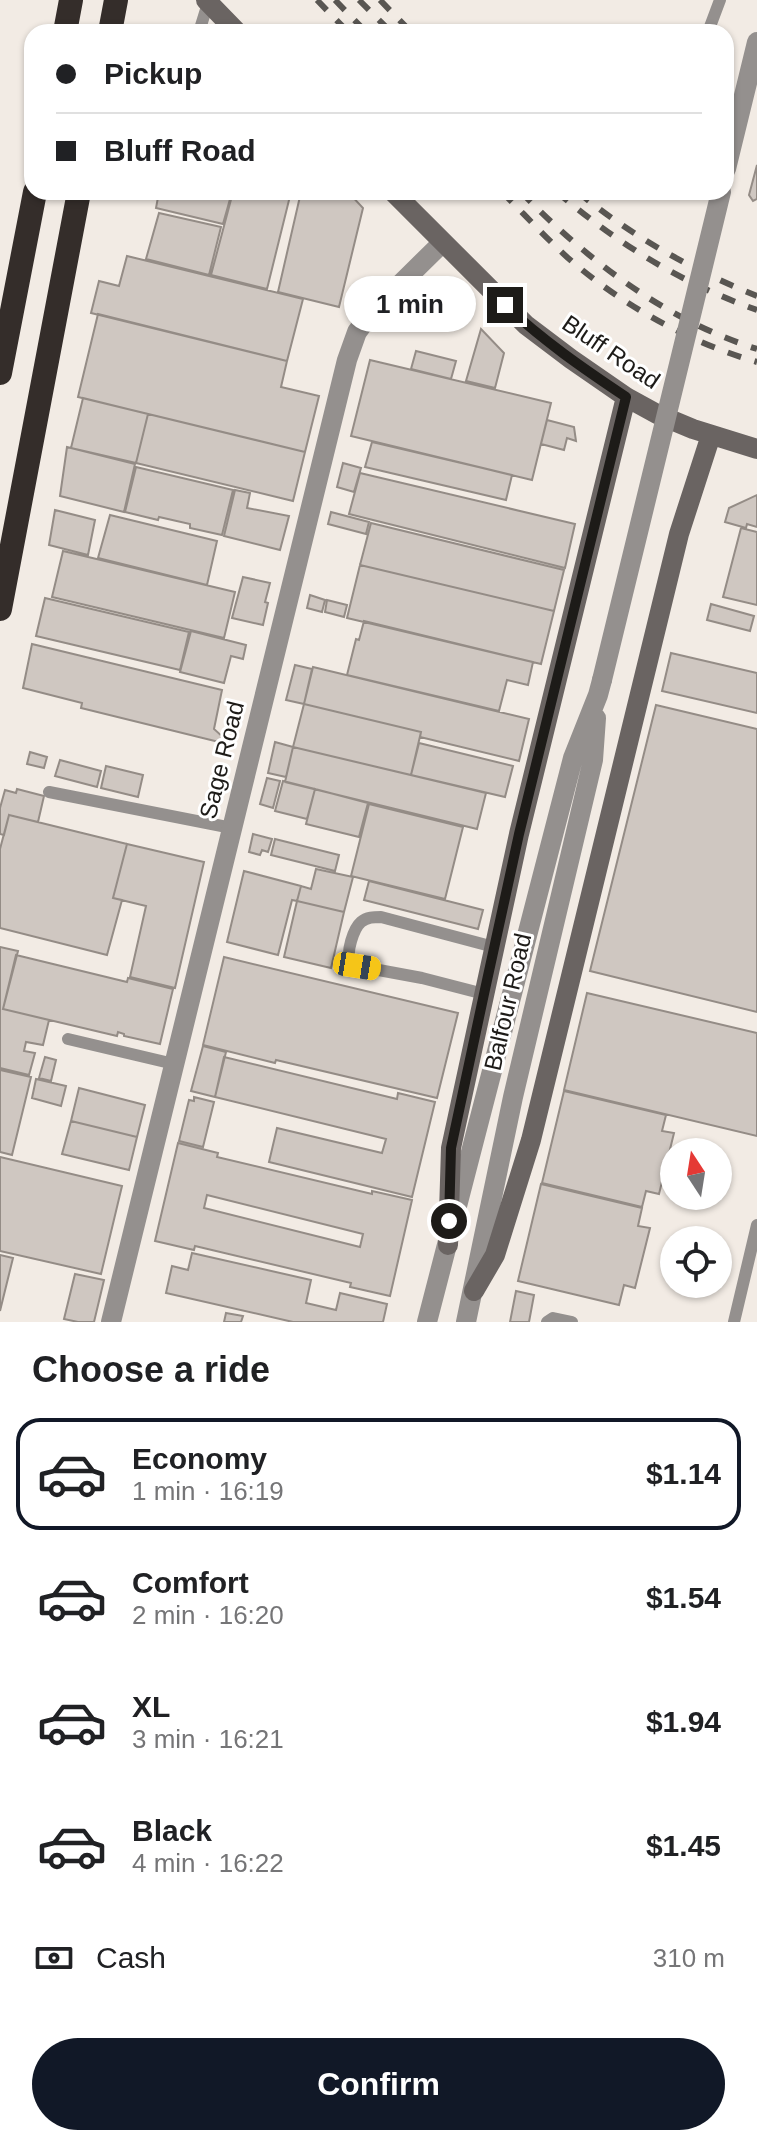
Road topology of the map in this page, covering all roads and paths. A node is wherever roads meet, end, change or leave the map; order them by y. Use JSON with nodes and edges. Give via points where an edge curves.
{"nodes":[{"id":1,"x":71,"y":0,"type":"edge"},
{"id":2,"x":116,"y":0,"type":"edge"},
{"id":3,"x":720,"y":0,"type":"edge"},
{"id":4,"x":207,"y":1,"type":"edge"},
{"id":5,"x":66,"y":24,"type":"edge"},
{"id":6,"x":112,"y":24,"type":"edge"},
{"id":7,"x":201,"y":24,"type":"edge"},
{"id":8,"x":229,"y":24,"type":"edge"},
{"id":9,"x":711,"y":24,"type":"edge"},
{"id":10,"x":757,"y":42,"type":"edge"},
{"id":11,"x":734,"y":136,"type":"edge"},
{"id":12,"x":33,"y":200,"type":"edge"},
{"id":13,"x":77,"y":200,"type":"edge"},
{"id":14,"x":401,"y":200,"type":"edge"},
{"id":15,"x":719,"y":200,"type":"edge"},
{"id":16,"x":442,"y":243,"type":"junction"},
{"id":17,"x":0,"y":373,"type":"edge"},
{"id":18,"x":626,"y":397,"type":"junction"},
{"id":19,"x":711,"y":435,"type":"junction"},
{"id":20,"x":757,"y":449,"type":"edge"},
{"id":21,"x":0,"y":609,"type":"edge"},
{"id":22,"x":600,"y":687,"type":"junction"},
{"id":23,"x":49,"y":792,"type":"dead end"},
{"id":24,"x":232,"y":828,"type":"junction"},
{"id":25,"x":494,"y":947,"type":"junction"},
{"id":26,"x":484,"y":994,"type":"junction"},
{"id":27,"x":68,"y":1039,"type":"dead end"},
{"id":28,"x":174,"y":1064,"type":"junction"},
{"id":29,"x":757,"y":1225,"type":"edge"},
{"id":30,"x":448,"y":1245,"type":"junction"},
{"id":31,"x":474,"y":1291,"type":"junction"},
{"id":32,"x":111,"y":1322,"type":"edge"},
{"id":33,"x":427,"y":1322,"type":"edge"},
{"id":34,"x":466,"y":1322,"type":"edge"},
{"id":35,"x":547,"y":1322,"type":"edge"},
{"id":36,"x":572,"y":1322,"type":"edge"},
{"id":37,"x":734,"y":1322,"type":"edge"}],
"edges":[{"from":1,"to":5,"type":"highway"},
{"from":2,"to":6,"type":"highway"},
{"from":3,"to":9,"type":"lane"},
{"from":4,"to":7,"type":"lane"},
{"from":4,"to":8,"type":"main road"},
{"from":10,"to":11,"type":"street"},
{"from":12,"to":17,"type":"highway"},
{"from":13,"to":21,"type":"highway"},
{"from":14,"to":16,"type":"main road","name":"Bluff Road"},
{"from":15,"to":22,"type":"street","name":"Balfour Road","bridge":true},
{"from":16,"to":18,"type":"main road","name":"Bluff Road","via":[[526,325]]},
{"from":16,"to":24,"type":"street","name":"Sage Road","via":[[357,332]]},
{"from":18,"to":19,"type":"main road","name":"Bluff Road"},
{"from":18,"to":25,"type":"main road"},
{"from":19,"to":20,"type":"main road","name":"Bluff Road"},
{"from":19,"to":31,"type":"main road","via":[[679,534],[531,1140],[495,1255]]},
{"from":22,"to":30,"type":"street","name":"Balfour Road","via":[[573,758]]},
{"from":22,"to":31,"type":"street","name":"Balfour Road","via":[[593,760],[513,1097]]},
{"from":23,"to":24,"type":"lane"},
{"from":24,"to":28,"type":"street","name":"Sage Road"},
{"from":25,"to":26,"type":"main road"},
{"from":25,"to":26,"type":"lane","via":[[381,917],[360,923],[351,945],[349,957],[357,966]]},
{"from":26,"to":30,"type":"main road","via":[[451,1148]]},
{"from":27,"to":28,"type":"lane"},
{"from":28,"to":32,"type":"street","name":"Sage Road"},
{"from":29,"to":37,"type":"lane"},
{"from":30,"to":33,"type":"street","name":"Balfour Road"},
{"from":31,"to":34,"type":"street","name":"Balfour Road"},
{"from":35,"to":36,"type":"lane"}]}
